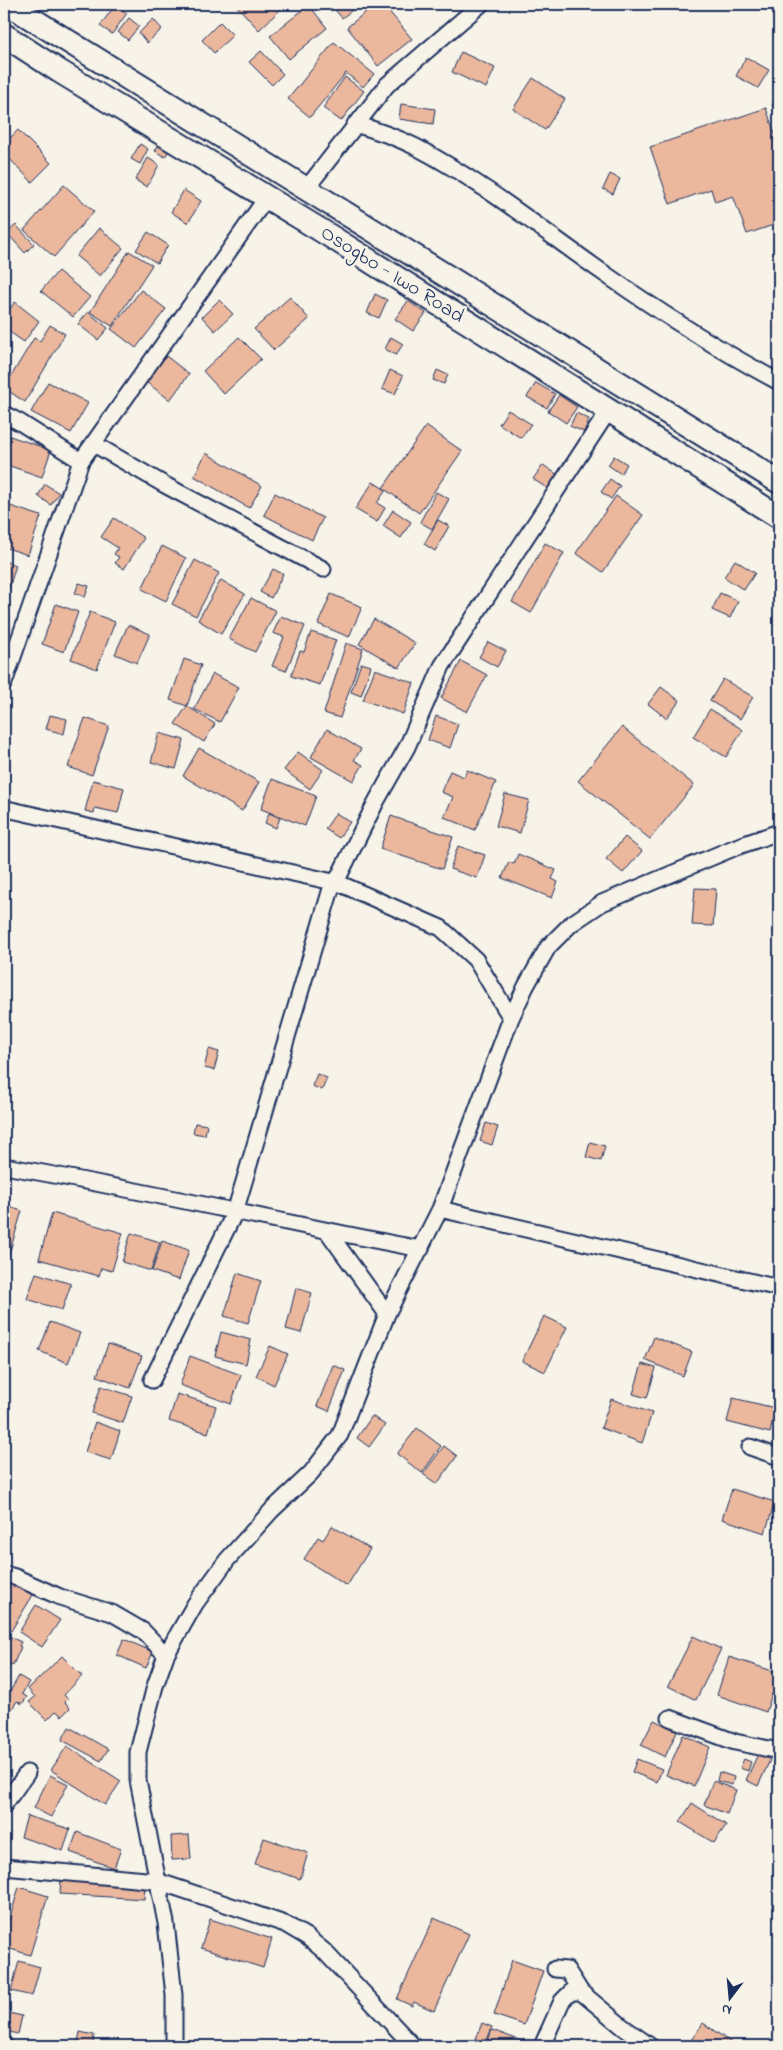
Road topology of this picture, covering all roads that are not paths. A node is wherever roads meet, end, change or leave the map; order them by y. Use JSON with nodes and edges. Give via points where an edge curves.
{"nodes":[{"id":1,"x":8,"y":4,"type":"edge"},
{"id":2,"x":481,"y":4,"type":"edge"},
{"id":3,"x":4,"y":35,"type":"edge"},
{"id":4,"x":355,"y":124,"type":"junction"},
{"id":5,"x":306,"y":189,"type":"junction"},
{"id":6,"x":267,"y":197,"type":"junction"},
{"id":7,"x":779,"y":382,"type":"edge"},
{"id":8,"x":609,"y":410,"type":"junction"},
{"id":9,"x":4,"y":414,"type":"edge"},
{"id":10,"x":94,"y":444,"type":"junction"},
{"id":11,"x":81,"y":461,"type":"junction"},
{"id":12,"x":779,"y":482,"type":"edge"},
{"id":13,"x":779,"y":517,"type":"edge"},
{"id":14,"x":323,"y":569,"type":"dead end"},
{"id":15,"x":4,"y":683,"type":"edge"},
{"id":16,"x":4,"y":806,"type":"edge"},
{"id":17,"x":779,"y":832,"type":"edge"},
{"id":18,"x":334,"y":882,"type":"junction"},
{"id":19,"x":511,"y":1018,"type":"junction"},
{"id":20,"x":4,"y":1166,"type":"edge"},
{"id":21,"x":440,"y":1209,"type":"junction"},
{"id":22,"x":235,"y":1212,"type":"junction"},
{"id":23,"x":328,"y":1232,"type":"junction"},
{"id":24,"x":421,"y":1249,"type":"junction"},
{"id":25,"x":779,"y":1288,"type":"edge"},
{"id":26,"x":387,"y":1314,"type":"junction"},
{"id":27,"x":152,"y":1380,"type":"dead end"},
{"id":28,"x":750,"y":1447,"type":"dead end"},
{"id":29,"x":779,"y":1457,"type":"edge"},
{"id":30,"x":4,"y":1574,"type":"edge"},
{"id":31,"x":166,"y":1655,"type":"junction"},
{"id":32,"x":670,"y":1718,"type":"dead end"},
{"id":33,"x":779,"y":1751,"type":"edge"},
{"id":34,"x":27,"y":1773,"type":"dead end"},
{"id":35,"x":4,"y":1805,"type":"edge"},
{"id":36,"x":4,"y":1867,"type":"edge"},
{"id":37,"x":157,"y":1881,"type":"junction"},
{"id":38,"x":555,"y":1969,"type":"dead end"},
{"id":39,"x":581,"y":1992,"type":"junction"},
{"id":40,"x":174,"y":2046,"type":"edge"},
{"id":41,"x":413,"y":2046,"type":"edge"},
{"id":42,"x":542,"y":2046,"type":"edge"},
{"id":43,"x":650,"y":2046,"type":"edge"}],
"edges":[{"from":1,"to":5,"type":"main road","name":"Osogbo - Iwo Road"},
{"from":2,"to":4,"type":"street","via":[[387,85]]},
{"from":3,"to":6,"type":"main road","name":"Osogbo - Iwo Road"},
{"from":4,"to":5,"type":"street"},
{"from":4,"to":7,"type":"street","via":[[385,134],[442,162],[678,323]]},
{"from":5,"to":12,"type":"main road","name":"Osogbo - Iwo Road"},
{"from":6,"to":8,"type":"main road","name":"Osogbo - Iwo Road"},
{"from":6,"to":10,"type":"street"},
{"from":8,"to":13,"type":"main road","name":"Osogbo - Iwo Road"},
{"from":8,"to":18,"type":"street","via":[[442,666],[407,747]]},
{"from":9,"to":11,"type":"street"},
{"from":10,"to":11,"type":"street"},
{"from":10,"to":14,"type":"street"},
{"from":11,"to":15,"type":"street"},
{"from":16,"to":18,"type":"street"},
{"from":17,"to":19,"type":"street","via":[[602,903],[571,924],[548,947]]},
{"from":18,"to":19,"type":"street","via":[[441,928],[476,960]]},
{"from":18,"to":22,"type":"street"},
{"from":19,"to":21,"type":"street"},
{"from":20,"to":22,"type":"street","via":[[113,1185]]},
{"from":21,"to":24,"type":"street"},
{"from":21,"to":25,"type":"street"},
{"from":22,"to":23,"type":"street"},
{"from":22,"to":27,"type":"street"},
{"from":23,"to":24,"type":"street"},
{"from":23,"to":26,"type":"street"},
{"from":24,"to":26,"type":"street"},
{"from":26,"to":31,"type":"street","via":[[340,1435],[310,1473],[227,1560],[195,1604]]},
{"from":28,"to":29,"type":"street"},
{"from":30,"to":31,"type":"street","via":[[60,1597],[112,1613],[143,1631]]},
{"from":31,"to":37,"type":"street","via":[[138,1752],[138,1780]]},
{"from":32,"to":33,"type":"street","via":[[735,1742]]},
{"from":34,"to":35,"type":"street"},
{"from":36,"to":37,"type":"street"},
{"from":37,"to":40,"type":"street","via":[[166,1923],[174,1995]]},
{"from":37,"to":41,"type":"street","via":[[285,1924],[308,1937]]},
{"from":38,"to":39,"type":"street","via":[[568,1970]]},
{"from":39,"to":42,"type":"street","via":[[571,1992],[562,2000]]},
{"from":39,"to":43,"type":"street"}]}
